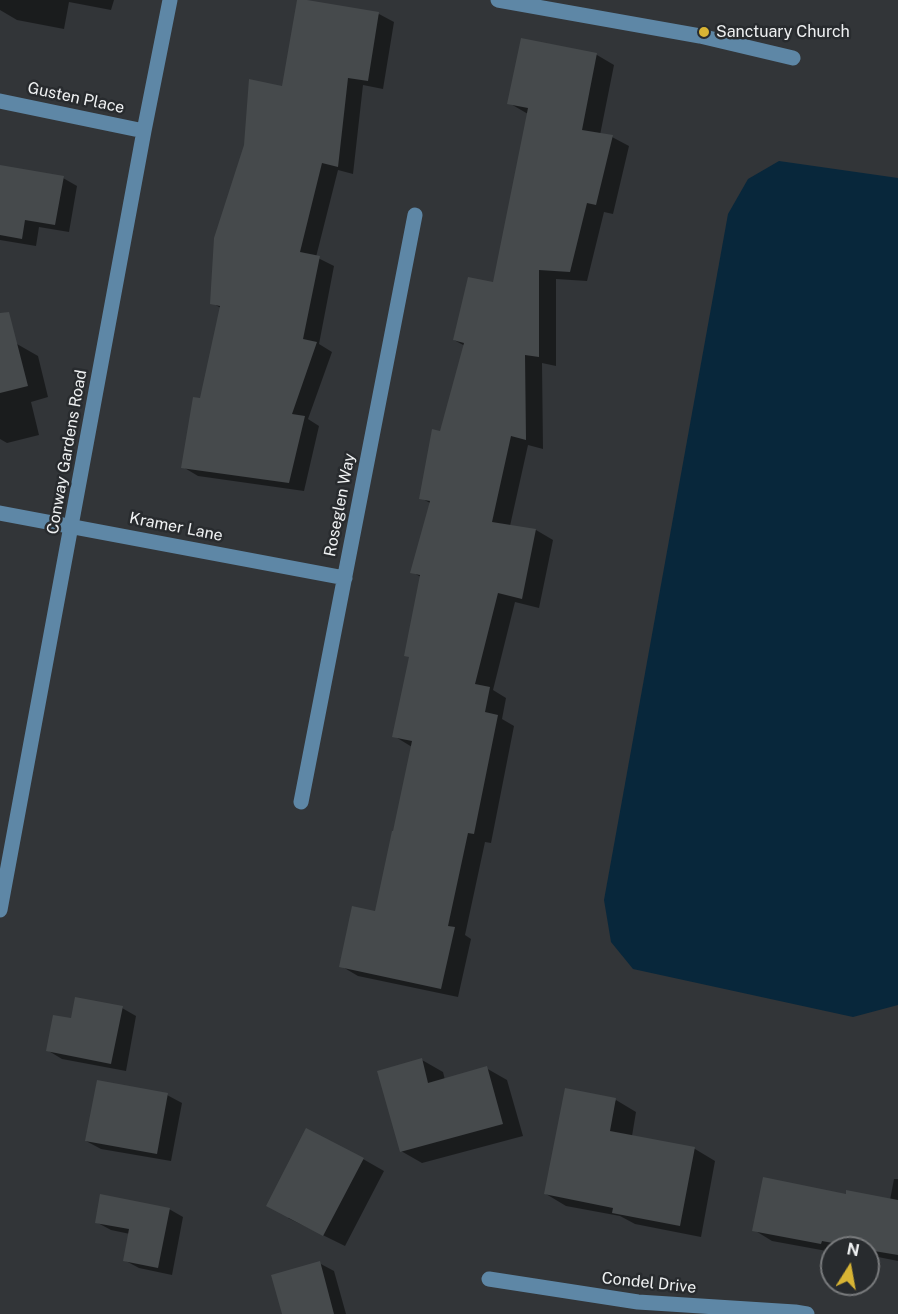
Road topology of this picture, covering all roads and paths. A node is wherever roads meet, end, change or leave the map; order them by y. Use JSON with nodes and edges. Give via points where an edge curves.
{"nodes":[{"id":1,"x":170,"y":0,"type":"edge"},
{"id":2,"x":498,"y":0,"type":"edge"},
{"id":3,"x":793,"y":58,"type":"dead end"},
{"id":4,"x":0,"y":101,"type":"edge"},
{"id":5,"x":144,"y":131,"type":"junction"},
{"id":6,"x":415,"y":215,"type":"dead end"},
{"id":7,"x":0,"y":513,"type":"edge"},
{"id":8,"x":72,"y":526,"type":"junction"},
{"id":9,"x":345,"y":578,"type":"junction"},
{"id":10,"x":301,"y":802,"type":"dead end"},
{"id":11,"x":0,"y":910,"type":"edge"},
{"id":12,"x":489,"y":1279,"type":"dead end"},
{"id":13,"x":807,"y":1314,"type":"edge"}],
"edges":[{"from":1,"to":5,"type":"street","name":"Conway Gardens Road"},
{"from":2,"to":3,"type":"street","via":[[700,36]]},
{"from":4,"to":5,"type":"street","name":"Gusten Place"},
{"from":5,"to":8,"type":"street","name":"Conway Gardens Road"},
{"from":6,"to":9,"type":"street","name":"Roseglen Way"},
{"from":7,"to":8,"type":"street","name":"Kramer Lane"},
{"from":8,"to":9,"type":"street","name":"Kramer Lane"},
{"from":8,"to":11,"type":"street","name":"Conway Gardens Road"},
{"from":9,"to":10,"type":"street","name":"Roseglen Way"},
{"from":12,"to":13,"type":"street","name":"Condel Drive","via":[[638,1302]]}]}
